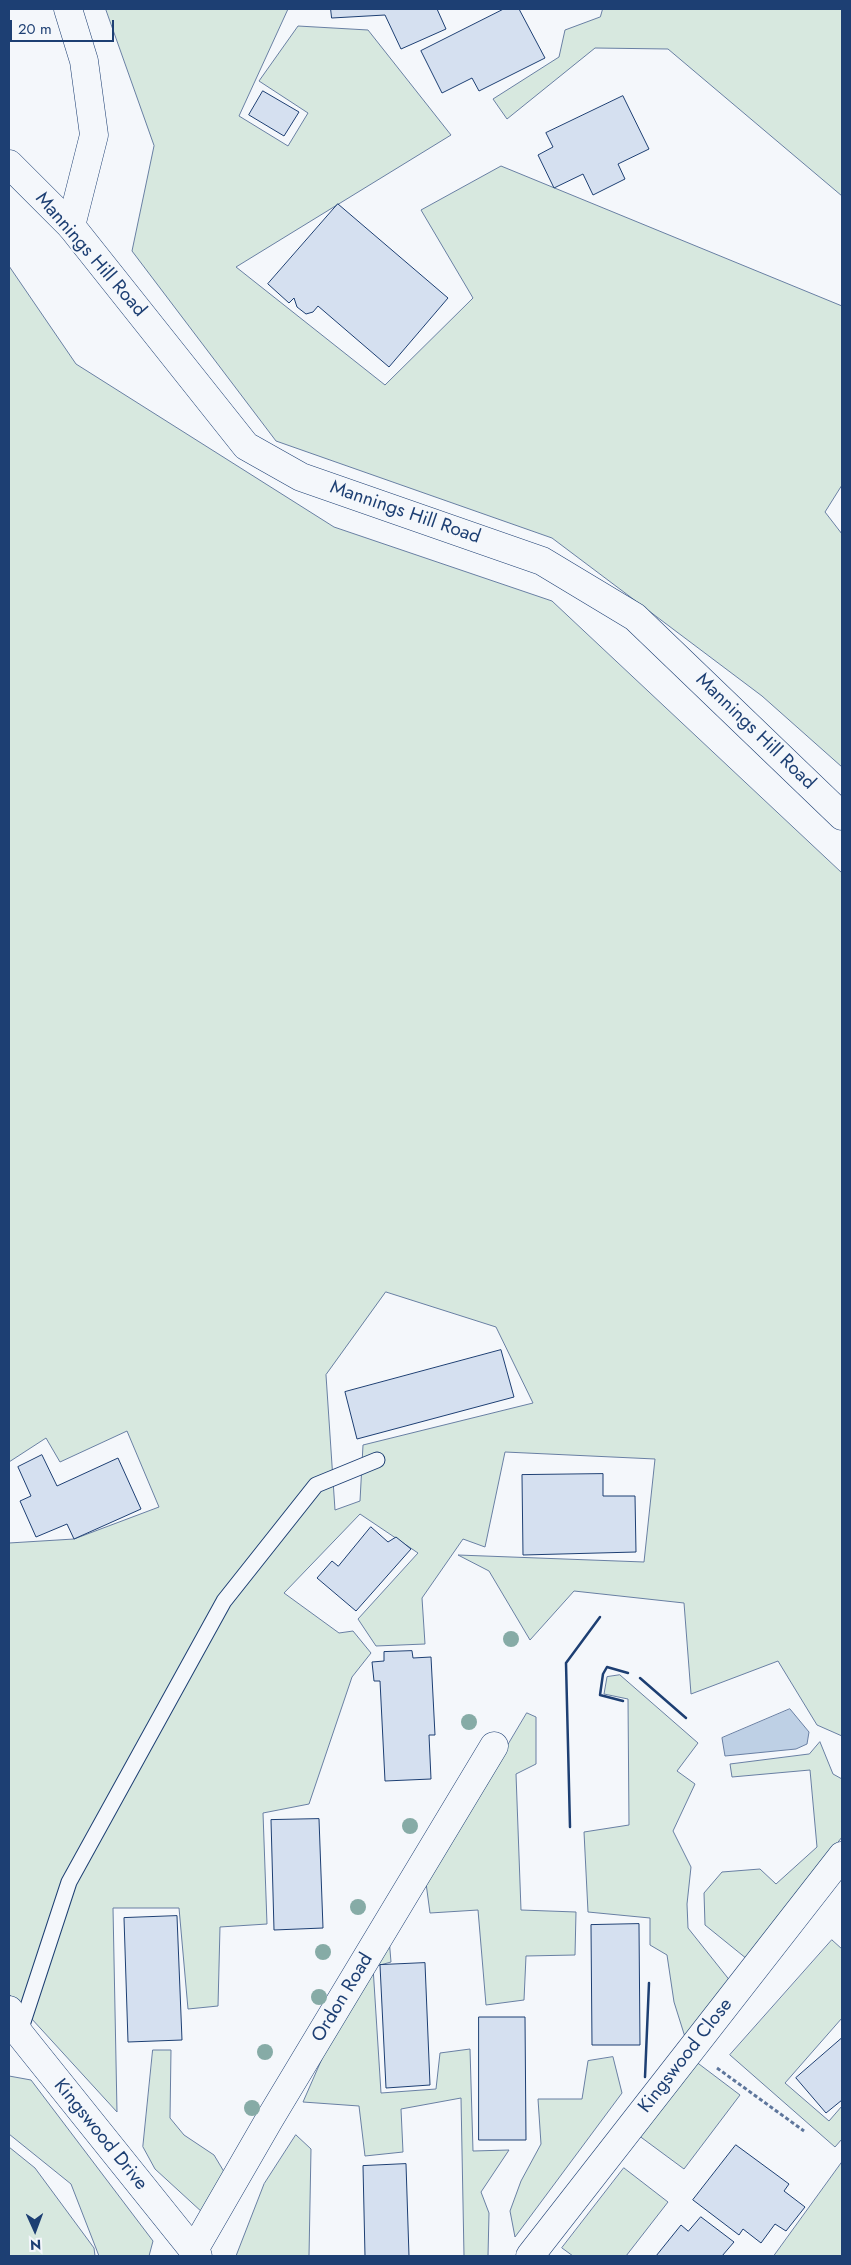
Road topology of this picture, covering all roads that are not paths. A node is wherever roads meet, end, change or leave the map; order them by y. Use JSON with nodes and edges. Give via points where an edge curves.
{"nodes":[{"id":1,"x":68,"y":9,"type":"edge"},
{"id":2,"x":9,"y":164,"type":"edge"},
{"id":3,"x":70,"y":226,"type":"junction"},
{"id":4,"x":842,"y":816,"type":"edge"},
{"id":5,"x":377,"y":1460,"type":"dead end"},
{"id":6,"x":494,"y":1746,"type":"dead end"},
{"id":7,"x":842,"y":1856,"type":"edge"},
{"id":8,"x":14,"y":2021,"type":"edge"},
{"id":9,"x":196,"y":2253,"type":"edge"},
{"id":10,"x":530,"y":2256,"type":"edge"}],
"edges":[{"from":1,"to":3,"type":"street","via":[[84,61],[94,135]]},
{"from":2,"to":3,"type":"street","name":"Mannings Hill Road"},
{"from":3,"to":4,"type":"street","name":"Mannings Hill Road","via":[[246,446],[301,477],[542,561],[635,616]]},
{"from":5,"to":8,"type":"lane","via":[[316,1485],[224,1601],[69,1882]]},
{"from":6,"to":9,"type":"street","name":"Ordon Road","via":[[269,2120]]},
{"from":7,"to":10,"type":"street","name":"Kingswood Close"},
{"from":8,"to":9,"type":"street","name":"Kingswood Drive"}]}
